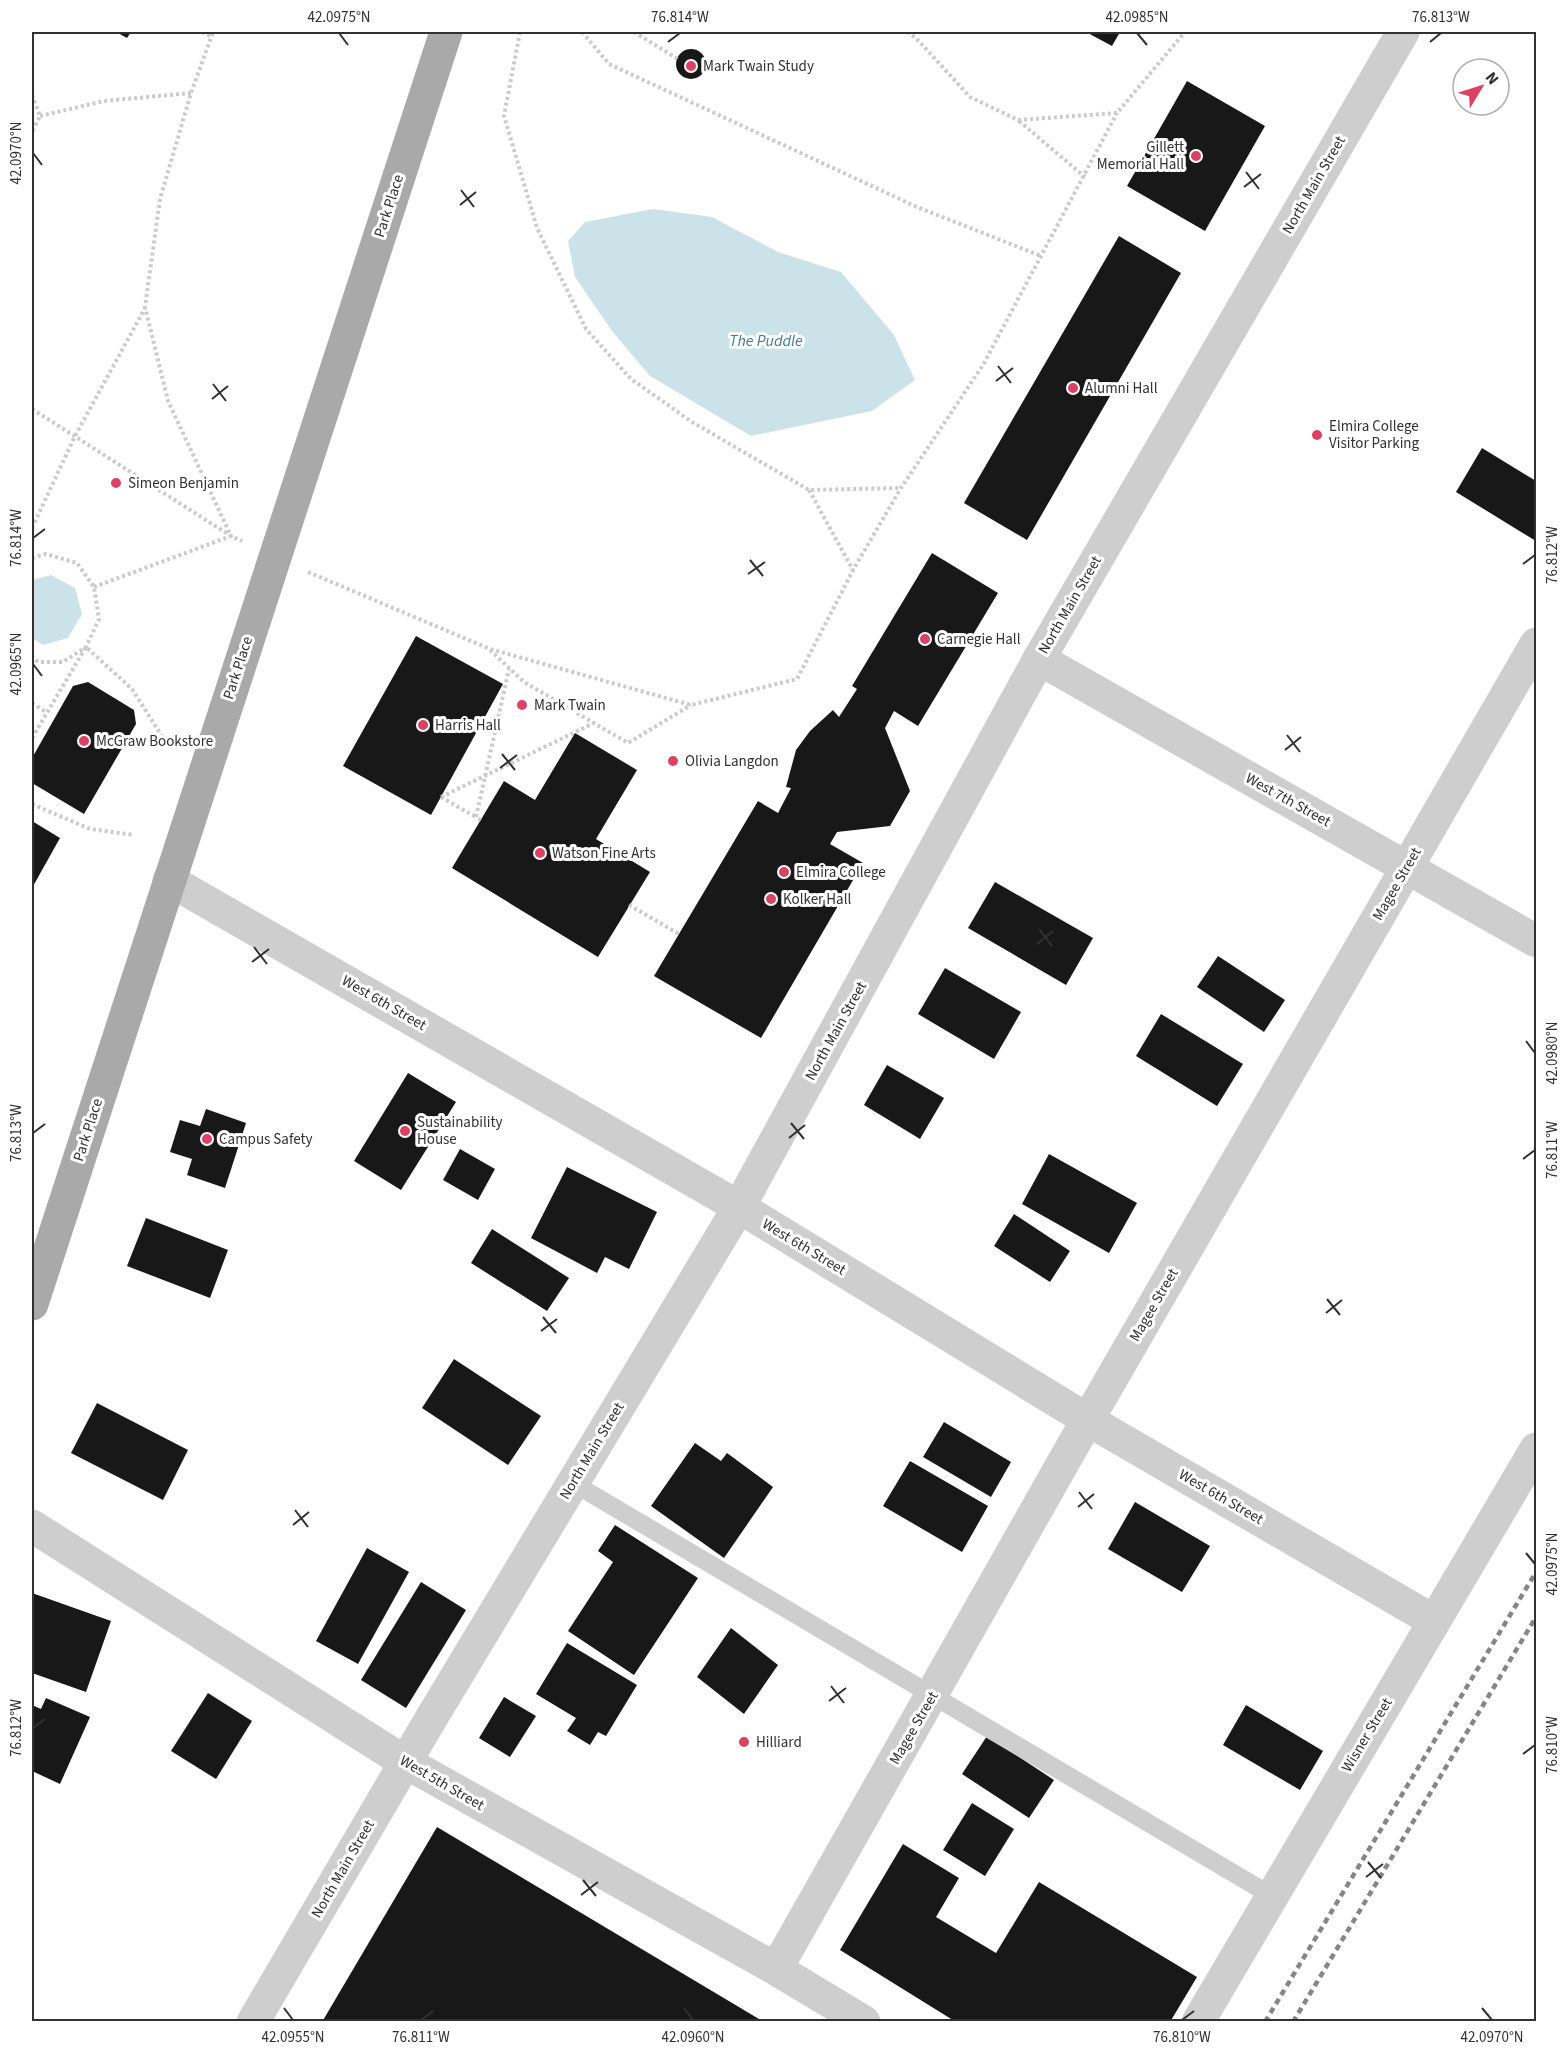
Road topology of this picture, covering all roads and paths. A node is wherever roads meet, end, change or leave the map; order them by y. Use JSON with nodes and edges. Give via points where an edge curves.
{"nodes":[{"id":1,"x":202,"y":32,"type":"edge"},
{"id":2,"x":213,"y":32,"type":"edge"},
{"id":3,"x":446,"y":32,"type":"edge"},
{"id":4,"x":520,"y":32,"type":"edge"},
{"id":5,"x":582,"y":32,"type":"edge"},
{"id":6,"x":634,"y":32,"type":"edge"},
{"id":7,"x":907,"y":32,"type":"edge"},
{"id":8,"x":1185,"y":32,"type":"edge"},
{"id":9,"x":1403,"y":32,"type":"edge"},
{"id":10,"x":210,"y":36,"type":"junction"},
{"id":11,"x":678,"y":59,"type":"dead end"},
{"id":12,"x":191,"y":93,"type":"junction"},
{"id":13,"x":32,"y":95,"type":"edge"},
{"id":14,"x":1118,"y":113,"type":"junction"},
{"id":15,"x":40,"y":116,"type":"junction"},
{"id":16,"x":1018,"y":120,"type":"junction"},
{"id":17,"x":32,"y":132,"type":"edge"},
{"id":18,"x":1085,"y":177,"type":"junction"},
{"id":19,"x":1041,"y":256,"type":"junction"},
{"id":20,"x":145,"y":307,"type":"junction"},
{"id":21,"x":32,"y":409,"type":"edge"},
{"id":22,"x":75,"y":436,"type":"junction"},
{"id":23,"x":901,"y":488,"type":"junction"},
{"id":24,"x":809,"y":490,"type":"junction"},
{"id":25,"x":32,"y":528,"type":"edge"},
{"id":26,"x":231,"y":536,"type":"junction"},
{"id":27,"x":275,"y":555,"type":"junction"},
{"id":28,"x":32,"y":558,"type":"edge"},
{"id":29,"x":853,"y":570,"type":"junction"},
{"id":30,"x":94,"y":587,"type":"junction"},
{"id":31,"x":1536,"y":644,"type":"edge"},
{"id":32,"x":86,"y":647,"type":"junction"},
{"id":33,"x":490,"y":649,"type":"junction"},
{"id":34,"x":32,"y":657,"type":"edge"},
{"id":35,"x":1039,"y":659,"type":"junction"},
{"id":36,"x":510,"y":668,"type":"junction"},
{"id":37,"x":32,"y":703,"type":"edge"},
{"id":38,"x":691,"y":705,"type":"junction"},
{"id":39,"x":46,"y":712,"type":"junction"},
{"id":40,"x":594,"y":723,"type":"junction"},
{"id":41,"x":32,"y":738,"type":"edge"},
{"id":42,"x":165,"y":741,"type":"dead end"},
{"id":43,"x":485,"y":776,"type":"junction"},
{"id":44,"x":32,"y":804,"type":"edge"},
{"id":45,"x":476,"y":817,"type":"junction"},
{"id":46,"x":481,"y":820,"type":"dead end"},
{"id":47,"x":134,"y":835,"type":"dead end"},
{"id":48,"x":1406,"y":867,"type":"junction"},
{"id":49,"x":169,"y":880,"type":"junction"},
{"id":50,"x":629,"y":905,"type":"dead end"},
{"id":51,"x":679,"y":934,"type":"dead end"},
{"id":52,"x":1536,"y":941,"type":"edge"},
{"id":53,"x":739,"y":1207,"type":"junction"},
{"id":54,"x":32,"y":1304,"type":"edge"},
{"id":55,"x":1088,"y":1420,"type":"junction"},
{"id":56,"x":1536,"y":1449,"type":"edge"},
{"id":57,"x":573,"y":1483,"type":"junction"},
{"id":58,"x":32,"y":1526,"type":"edge"},
{"id":59,"x":1434,"y":1621,"type":"junction"},
{"id":60,"x":933,"y":1694,"type":"junction"},
{"id":61,"x":405,"y":1762,"type":"junction"},
{"id":62,"x":1272,"y":1896,"type":"junction"},
{"id":63,"x":776,"y":1968,"type":"junction"},
{"id":64,"x":253,"y":2022,"type":"edge"},
{"id":65,"x":864,"y":2022,"type":"edge"},
{"id":66,"x":1198,"y":2022,"type":"edge"}],
"edges":[{"from":1,"to":10,"type":"path"},
{"from":2,"to":10,"type":"path"},
{"from":3,"to":27,"type":"main road","name":"Park Place"},
{"from":4,"to":24,"type":"path","via":[[504,116],[537,228],[586,329],[631,379],[692,423]]},
{"from":5,"to":19,"type":"path","via":[[609,64],[916,207]]},
{"from":6,"to":11,"type":"path"},
{"from":7,"to":16,"type":"path","via":[[970,97]]},
{"from":8,"to":14,"type":"path"},
{"from":9,"to":35,"type":"street","name":"North Main Street"},
{"from":10,"to":12,"type":"path"},
{"from":12,"to":15,"type":"path","via":[[104,101]]},
{"from":12,"to":20,"type":"path","via":[[160,199]]},
{"from":13,"to":15,"type":"path"},
{"from":14,"to":16,"type":"path"},
{"from":14,"to":18,"type":"path"},
{"from":15,"to":17,"type":"path"},
{"from":16,"to":18,"type":"path"},
{"from":18,"to":19,"type":"path"},
{"from":19,"to":23,"type":"path","via":[[983,365]]},
{"from":20,"to":22,"type":"path"},
{"from":20,"to":26,"type":"path","via":[[168,401]]},
{"from":21,"to":22,"type":"path"},
{"from":22,"to":25,"type":"path"},
{"from":22,"to":26,"type":"path"},
{"from":23,"to":24,"type":"path"},
{"from":23,"to":29,"type":"path"},
{"from":24,"to":29,"type":"path"},
{"from":26,"to":27,"type":"path"},
{"from":26,"to":30,"type":"path"},
{"from":27,"to":33,"type":"path","via":[[323,580]]},
{"from":27,"to":49,"type":"main road","name":"Park Place"},
{"from":28,"to":30,"type":"path","via":[[46,554],[77,563]]},
{"from":29,"to":38,"type":"path","via":[[797,679]]},
{"from":30,"to":32,"type":"path","via":[[99,619]]},
{"from":31,"to":48,"type":"street","name":"Magee Street"},
{"from":32,"to":34,"type":"path","via":[[63,662],[38,662]]},
{"from":32,"to":39,"type":"path"},
{"from":32,"to":42,"type":"path","via":[[132,688]]},
{"from":33,"to":36,"type":"path"},
{"from":33,"to":38,"type":"path"},
{"from":35,"to":48,"type":"street","name":"West 7th Street"},
{"from":35,"to":53,"type":"street","name":"North Main Street"},
{"from":36,"to":40,"type":"path","via":[[524,682]]},
{"from":36,"to":43,"type":"path"},
{"from":37,"to":39,"type":"path"},
{"from":38,"to":40,"type":"path","via":[[628,742]]},
{"from":39,"to":41,"type":"path"},
{"from":40,"to":43,"type":"path"},
{"from":43,"to":45,"type":"path"},
{"from":43,"to":45,"type":"path","via":[[441,797]]},
{"from":44,"to":47,"type":"path","via":[[90,829]]},
{"from":45,"to":46,"type":"path"},
{"from":48,"to":52,"type":"street","name":"West 7th Street"},
{"from":48,"to":55,"type":"street","name":"Magee Street"},
{"from":49,"to":53,"type":"street","name":"West 6th Street"},
{"from":49,"to":54,"type":"main road","name":"Park Place"},
{"from":50,"to":51,"type":"path"},
{"from":53,"to":55,"type":"street","name":"West 6th Street"},
{"from":53,"to":57,"type":"street","name":"North Main Street"},
{"from":55,"to":59,"type":"street","name":"West 6th Street"},
{"from":55,"to":60,"type":"street","name":"Magee Street"},
{"from":56,"to":59,"type":"street","name":"Wisner Street"},
{"from":57,"to":60,"type":"lane"},
{"from":57,"to":61,"type":"street","name":"North Main Street"},
{"from":58,"to":61,"type":"street","name":"West 5th Street"},
{"from":59,"to":62,"type":"street","name":"Wisner Street"},
{"from":60,"to":62,"type":"lane"},
{"from":60,"to":63,"type":"street","name":"Magee Street"},
{"from":61,"to":63,"type":"street","name":"West 5th Street"},
{"from":61,"to":64,"type":"street","name":"North Main Street"},
{"from":62,"to":66,"type":"street","name":"Wisner Street"},
{"from":63,"to":65,"type":"street","name":"West 5th Street"}]}
